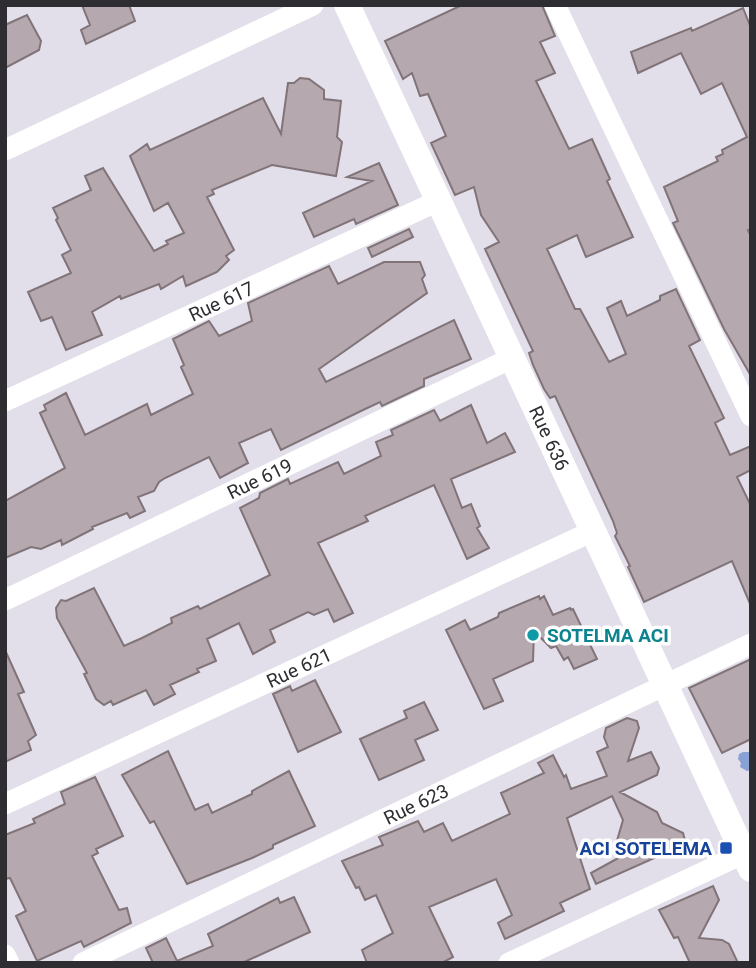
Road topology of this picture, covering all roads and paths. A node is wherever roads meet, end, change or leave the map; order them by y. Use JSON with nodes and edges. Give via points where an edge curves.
{"nodes":[{"id":1,"x":313,"y":5,"type":"edge"},
{"id":2,"x":347,"y":5,"type":"edge"},
{"id":3,"x":555,"y":5,"type":"edge"},
{"id":4,"x":5,"y":150,"type":"edge"},
{"id":5,"x":438,"y":201,"type":"junction"},
{"id":6,"x":512,"y":358,"type":"junction"},
{"id":7,"x":5,"y":401,"type":"edge"},
{"id":8,"x":751,"y":416,"type":"edge"},
{"id":9,"x":593,"y":531,"type":"junction"},
{"id":10,"x":5,"y":600,"type":"edge"},
{"id":11,"x":751,"y":644,"type":"edge"},
{"id":12,"x":664,"y":685,"type":"junction"},
{"id":13,"x":5,"y":804,"type":"edge"},
{"id":14,"x":748,"y":857,"type":"edge"},
{"id":15,"x":5,"y":955,"type":"edge"},
{"id":16,"x":9,"y":963,"type":"edge"},
{"id":17,"x":83,"y":963,"type":"edge"},
{"id":18,"x":509,"y":963,"type":"edge"}],
"edges":[{"from":1,"to":4,"type":"street"},
{"from":2,"to":5,"type":"street","name":"Rue 636"},
{"from":3,"to":8,"type":"street"},
{"from":5,"to":6,"type":"street","name":"Rue 636"},
{"from":5,"to":7,"type":"street","name":"Rue 617"},
{"from":6,"to":9,"type":"street","name":"Rue 636"},
{"from":6,"to":10,"type":"street","name":"Rue 619"},
{"from":9,"to":12,"type":"street","name":"Rue 636"},
{"from":9,"to":13,"type":"street","name":"Rue 621"},
{"from":11,"to":12,"type":"street","name":"Rue 623"},
{"from":12,"to":14,"type":"street","name":"Rue 636"},
{"from":12,"to":17,"type":"street","name":"Rue 623"},
{"from":14,"to":18,"type":"street"},
{"from":15,"to":16,"type":"street"}]}
